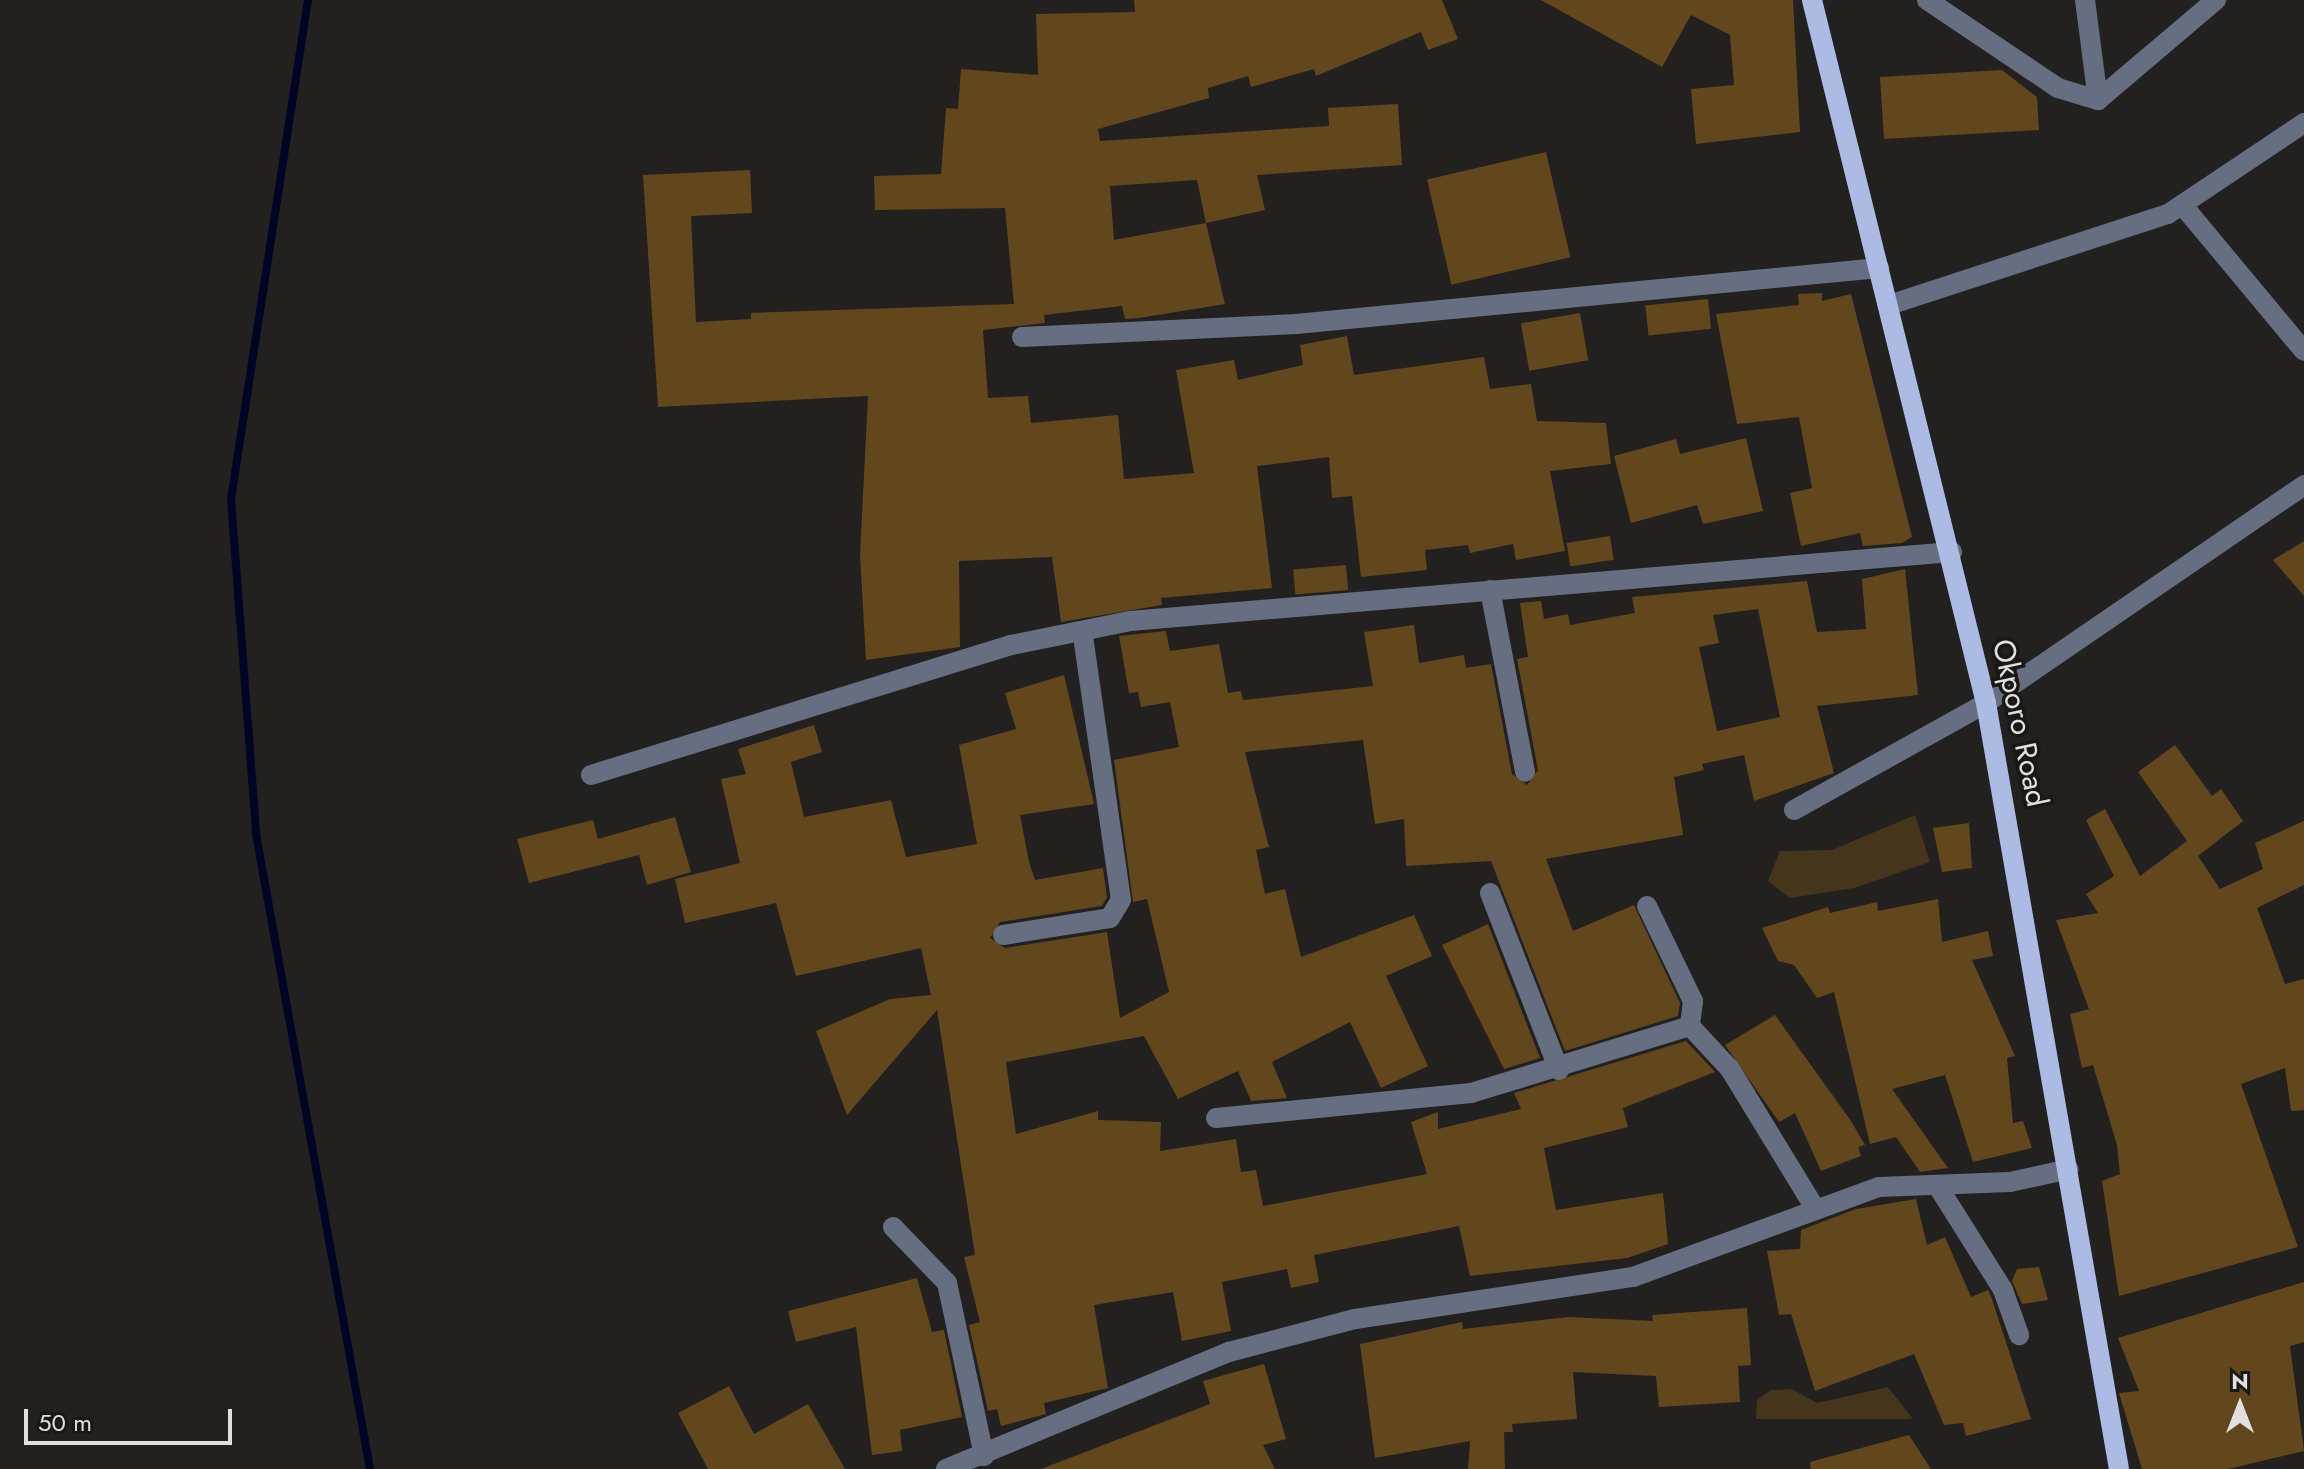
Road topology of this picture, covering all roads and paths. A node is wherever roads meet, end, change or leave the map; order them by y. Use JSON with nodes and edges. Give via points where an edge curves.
{"nodes":[{"id":1,"x":1812,"y":0,"type":"edge"},
{"id":2,"x":1927,"y":0,"type":"edge"},
{"id":3,"x":2085,"y":0,"type":"edge"},
{"id":4,"x":2216,"y":0,"type":"edge"},
{"id":5,"x":2098,"y":100,"type":"junction"},
{"id":6,"x":2304,"y":123,"type":"edge"},
{"id":7,"x":2184,"y":207,"type":"junction"},
{"id":8,"x":1879,"y":268,"type":"junction"},
{"id":9,"x":1889,"y":305,"type":"junction"},
{"id":10,"x":1022,"y":337,"type":"dead end"},
{"id":11,"x":2304,"y":351,"type":"edge"},
{"id":12,"x":2304,"y":485,"type":"edge"},
{"id":13,"x":1952,"y":552,"type":"junction"},
{"id":14,"x":1490,"y":590,"type":"junction"},
{"id":15,"x":1082,"y":631,"type":"junction"},
{"id":16,"x":1986,"y":703,"type":"junction"},
{"id":17,"x":1525,"y":772,"type":"dead end"},
{"id":18,"x":591,"y":775,"type":"dead end"},
{"id":19,"x":1794,"y":810,"type":"dead end"},
{"id":20,"x":1490,"y":893,"type":"dead end"},
{"id":21,"x":1647,"y":906,"type":"dead end"},
{"id":22,"x":1003,"y":935,"type":"dead end"},
{"id":23,"x":1690,"y":1026,"type":"junction"},
{"id":24,"x":1559,"y":1070,"type":"junction"},
{"id":25,"x":1216,"y":1118,"type":"dead end"},
{"id":26,"x":2069,"y":1169,"type":"junction"},
{"id":27,"x":1937,"y":1185,"type":"junction"},
{"id":28,"x":1815,"y":1208,"type":"junction"},
{"id":29,"x":893,"y":1227,"type":"dead end"},
{"id":30,"x":2019,"y":1335,"type":"dead end"},
{"id":31,"x":984,"y":1456,"type":"junction"},
{"id":32,"x":946,"y":1469,"type":"edge"},
{"id":33,"x":2119,"y":1469,"type":"edge"}],
"edges":[{"from":1,"to":8,"type":"main road","name":"Okporo Road"},
{"from":2,"to":5,"type":"street","via":[[2058,88]]},
{"from":3,"to":5,"type":"street"},
{"from":4,"to":5,"type":"street"},
{"from":6,"to":7,"type":"street"},
{"from":7,"to":9,"type":"street"},
{"from":7,"to":11,"type":"street"},
{"from":8,"to":9,"type":"main road","name":"Okporo Road"},
{"from":8,"to":10,"type":"street","via":[[1296,324]]},
{"from":9,"to":13,"type":"main road","name":"Okporo Road"},
{"from":12,"to":16,"type":"street"},
{"from":13,"to":14,"type":"street"},
{"from":13,"to":16,"type":"main road","name":"Okporo Road"},
{"from":14,"to":15,"type":"street"},
{"from":14,"to":17,"type":"street"},
{"from":15,"to":18,"type":"street","via":[[815,702]]},
{"from":15,"to":22,"type":"street","via":[[1121,900],[1110,918]]},
{"from":16,"to":19,"type":"street"},
{"from":16,"to":26,"type":"main road","name":"Okporo Road"},
{"from":20,"to":24,"type":"street"},
{"from":21,"to":23,"type":"street","via":[[1689,991]]},
{"from":23,"to":24,"type":"street"},
{"from":23,"to":28,"type":"street","via":[[1730,1069]]},
{"from":24,"to":25,"type":"street","via":[[1471,1093]]},
{"from":26,"to":27,"type":"street"},
{"from":26,"to":33,"type":"main road","name":"Okporo Road"},
{"from":27,"to":28,"type":"street","via":[[1879,1187]]},
{"from":27,"to":30,"type":"street","via":[[2003,1290]]},
{"from":28,"to":31,"type":"street","via":[[1633,1277],[1355,1319],[1229,1352]]},
{"from":29,"to":31,"type":"street","via":[[947,1283]]},
{"from":31,"to":32,"type":"street"}]}
